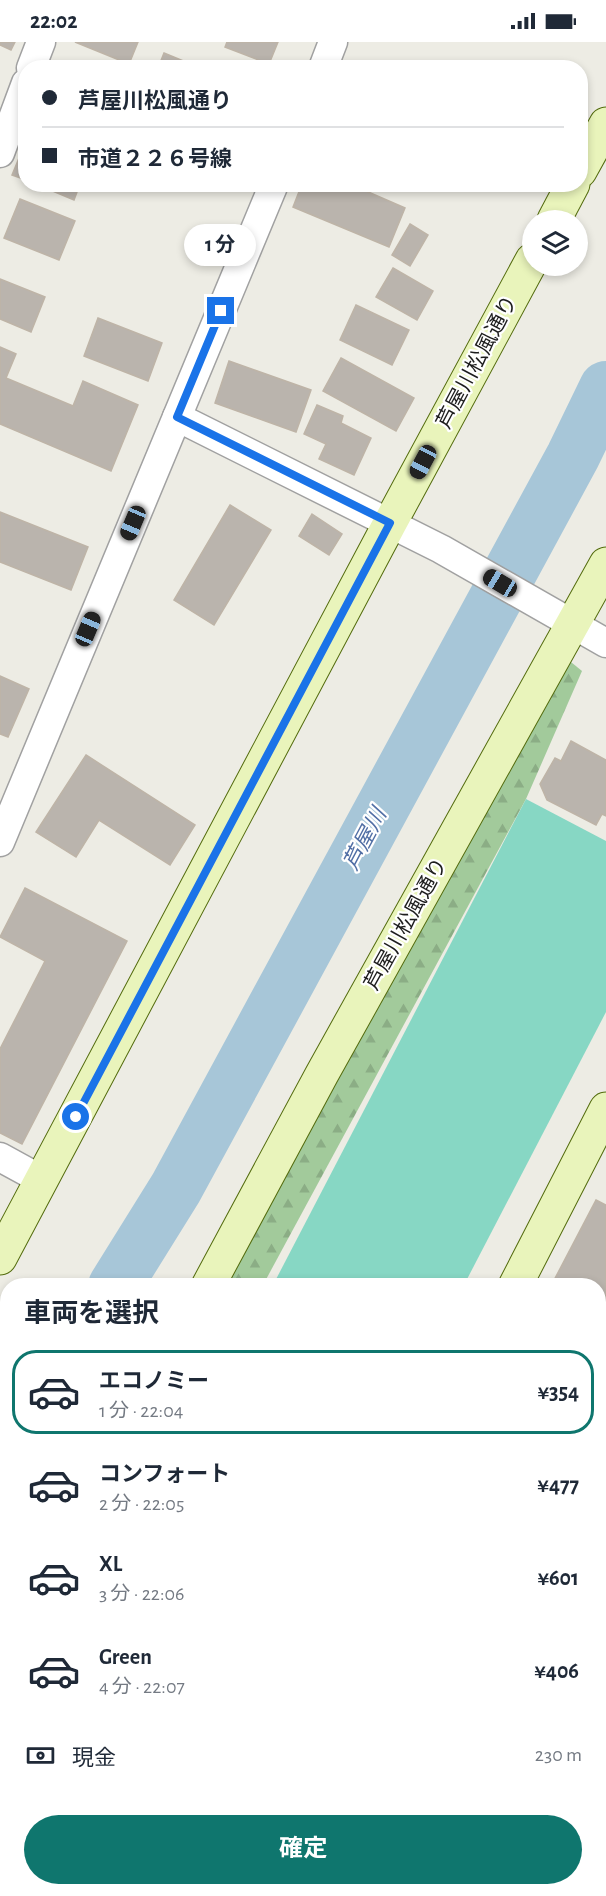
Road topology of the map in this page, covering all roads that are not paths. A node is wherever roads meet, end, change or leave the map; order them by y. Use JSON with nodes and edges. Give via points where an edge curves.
{"nodes":[{"id":1,"x":40,"y":42,"type":"edge"},
{"id":2,"x":333,"y":42,"type":"edge"},
{"id":3,"x":34,"y":60,"type":"edge"},
{"id":4,"x":326,"y":60,"type":"edge"},
{"id":5,"x":18,"y":105,"type":"edge"},
{"id":6,"x":606,"y":124,"type":"edge"},
{"id":7,"x":0,"y":153,"type":"edge"},
{"id":8,"x":588,"y":157,"type":"edge"},
{"id":9,"x":271,"y":192,"type":"edge"},
{"id":10,"x":569,"y":192,"type":"edge"},
{"id":11,"x":559,"y":210,"type":"edge"},
{"id":12,"x":523,"y":276,"type":"edge"},
{"id":13,"x":177,"y":417,"type":"junction"},
{"id":14,"x":390,"y":523,"type":"junction"},
{"id":15,"x":606,"y":564,"type":"edge"},
{"id":16,"x":567,"y":622,"type":"junction"},
{"id":17,"x":606,"y":643,"type":"edge"},
{"id":18,"x":0,"y":842,"type":"edge"},
{"id":19,"x":606,"y":1109,"type":"edge"},
{"id":20,"x":0,"y":1157,"type":"edge"},
{"id":21,"x":42,"y":1180,"type":"junction"},
{"id":22,"x":0,"y":1258,"type":"edge"},
{"id":23,"x":212,"y":1278,"type":"edge"},
{"id":24,"x":519,"y":1278,"type":"edge"}],
"edges":[{"from":1,"to":3,"type":"street"},
{"from":2,"to":4,"type":"street"},
{"from":5,"to":7,"type":"street"},
{"from":6,"to":8,"type":"street"},
{"from":9,"to":13,"type":"street"},
{"from":10,"to":11,"type":"street"},
{"from":12,"to":14,"type":"street","name":"芦屋川松風通り"},
{"from":13,"to":14,"type":"street"},
{"from":13,"to":18,"type":"street"},
{"from":14,"to":16,"type":"street"},
{"from":14,"to":21,"type":"street","name":"芦屋川松風通り"},
{"from":15,"to":16,"type":"street","name":"芦屋川松風通り"},
{"from":16,"to":17,"type":"street"},
{"from":16,"to":23,"type":"street","name":"芦屋川松風通り"},
{"from":19,"to":24,"type":"street"},
{"from":20,"to":21,"type":"street"},
{"from":21,"to":22,"type":"street","name":"芦屋川松風通り"}]}
